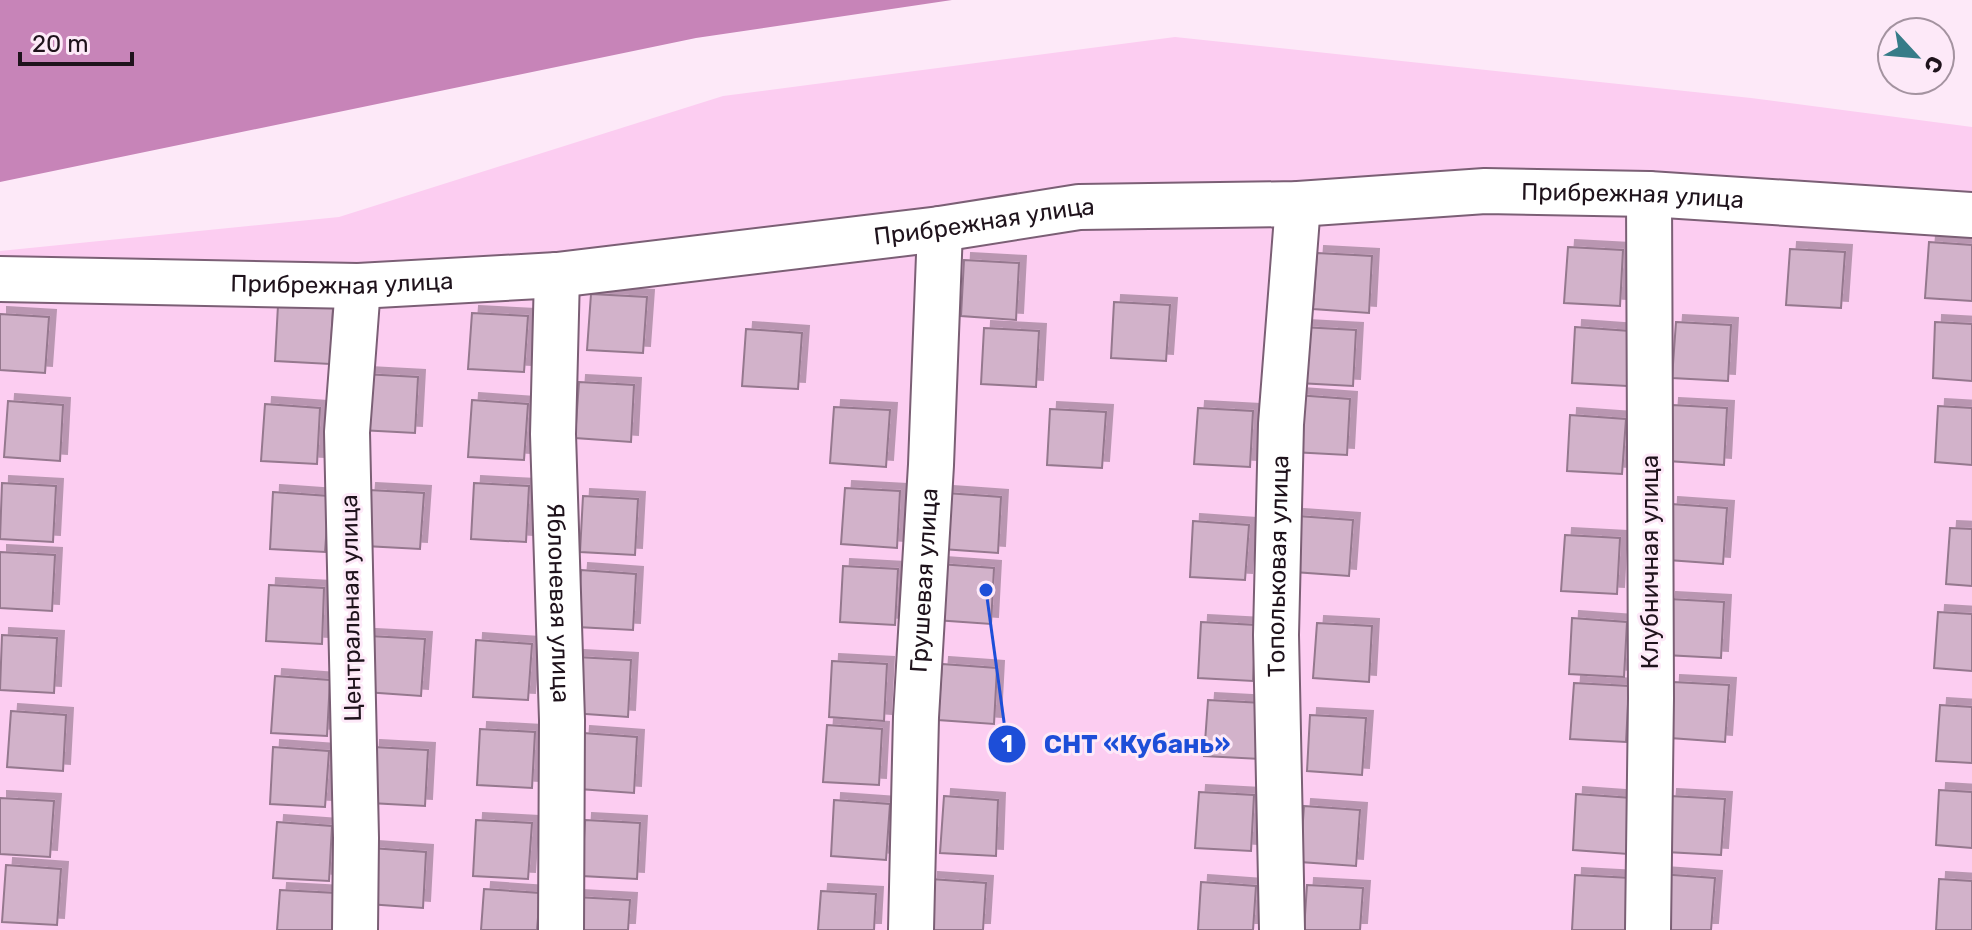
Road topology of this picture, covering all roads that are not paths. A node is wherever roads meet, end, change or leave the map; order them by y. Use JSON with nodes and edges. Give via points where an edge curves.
{"nodes":[{"id":1,"x":1649,"y":194,"type":"junction"},
{"id":2,"x":1298,"y":204,"type":"junction"},
{"id":3,"x":1972,"y":215,"type":"edge"},
{"id":4,"x":940,"y":229,"type":"junction"},
{"id":5,"x":557,"y":275,"type":"junction"},
{"id":6,"x":0,"y":279,"type":"edge"},
{"id":7,"x":358,"y":286,"type":"junction"},
{"id":8,"x":355,"y":930,"type":"edge"},
{"id":9,"x":561,"y":930,"type":"edge"},
{"id":10,"x":911,"y":930,"type":"edge"},
{"id":11,"x":1282,"y":930,"type":"edge"},
{"id":12,"x":1648,"y":930,"type":"edge"}],
"edges":[{"from":1,"to":2,"type":"street","name":"Прибрежная улица","via":[[1485,191]]},
{"from":1,"to":3,"type":"street","name":"Прибрежная улица"},
{"from":1,"to":12,"type":"street","name":"Клубничная улица"},
{"from":2,"to":4,"type":"street","name":"Прибрежная улица","via":[[1079,207]]},
{"from":2,"to":11,"type":"street","name":"Топольковая улица","via":[[1281,424],[1276,635]]},
{"from":4,"to":5,"type":"street","name":"Прибрежная улица"},
{"from":4,"to":10,"type":"street","name":"Грушевая улица"},
{"from":5,"to":7,"type":"street","name":"Прибрежная улица"},
{"from":5,"to":9,"type":"street","name":"Яблоневая улица","via":[[553,434],[562,720]]},
{"from":6,"to":7,"type":"street","name":"Прибрежная улица"},
{"from":7,"to":8,"type":"street","name":"Центральная улица","via":[[347,432]]}]}
